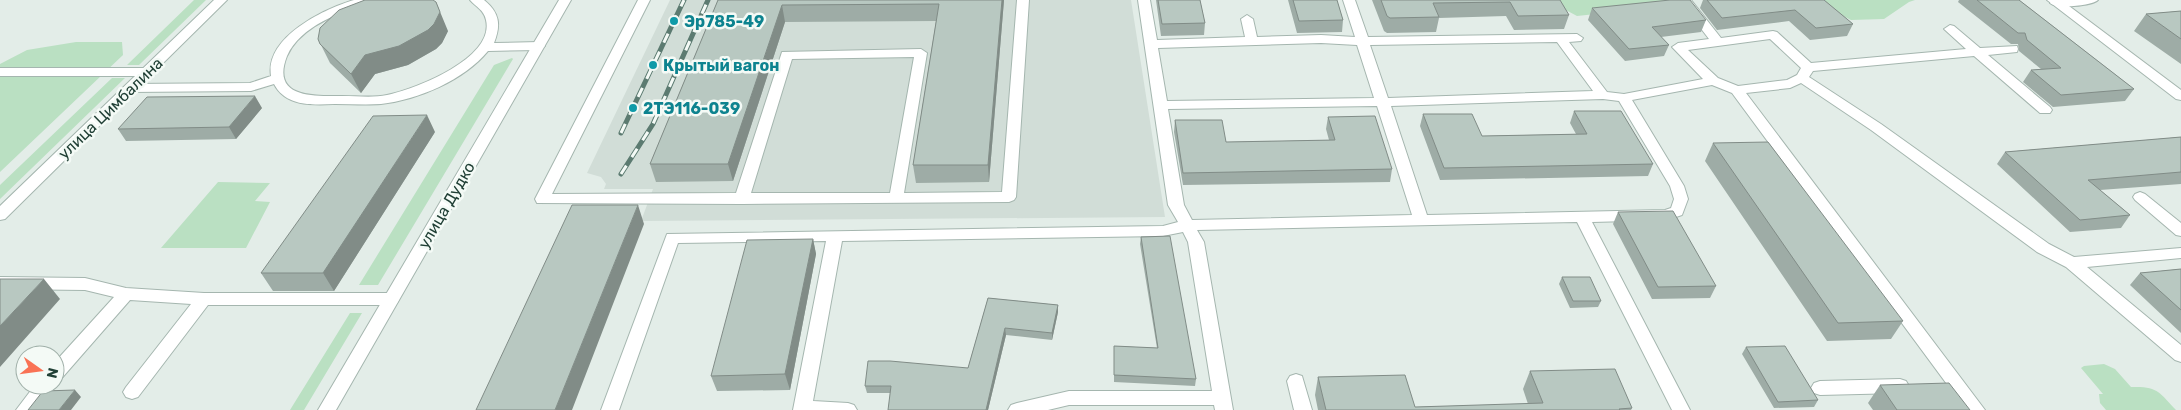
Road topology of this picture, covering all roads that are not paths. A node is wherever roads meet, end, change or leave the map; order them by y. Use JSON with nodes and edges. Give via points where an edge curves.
{"nodes":[{"id":1,"x":221,"y":0,"type":"edge"},
{"id":2,"x":367,"y":0,"type":"edge"},
{"id":3,"x":476,"y":0,"type":"edge"},
{"id":4,"x":565,"y":0,"type":"edge"},
{"id":5,"x":644,"y":0,"type":"edge"},
{"id":6,"x":1023,"y":0,"type":"edge"},
{"id":7,"x":1144,"y":0,"type":"edge"},
{"id":8,"x":1349,"y":0,"type":"edge"},
{"id":9,"x":1685,"y":0,"type":"edge"},
{"id":10,"x":2092,"y":0,"type":"edge"},
{"id":11,"x":2054,"y":1,"type":"edge"},
{"id":12,"x":1247,"y":19,"type":"dead end"},
{"id":13,"x":1950,"y":29,"type":"dead end"},
{"id":14,"x":1560,"y":38,"type":"junction"},
{"id":15,"x":1577,"y":38,"type":"dead end"},
{"id":16,"x":1252,"y":41,"type":"junction"},
{"id":17,"x":1364,"y":41,"type":"junction"},
{"id":18,"x":1718,"y":42,"type":"junction"},
{"id":19,"x":1150,"y":44,"type":"junction"},
{"id":20,"x":538,"y":46,"type":"junction"},
{"id":21,"x":485,"y":47,"type":"junction"},
{"id":22,"x":2012,"y":49,"type":"dead end"},
{"id":23,"x":1977,"y":52,"type":"junction"},
{"id":24,"x":0,"y":72,"type":"edge"},
{"id":25,"x":146,"y":72,"type":"junction"},
{"id":26,"x":1805,"y":72,"type":"junction"},
{"id":27,"x":277,"y":79,"type":"junction"},
{"id":28,"x":1714,"y":81,"type":"junction"},
{"id":29,"x":130,"y":88,"type":"junction"},
{"id":30,"x":1737,"y":90,"type":"junction"},
{"id":31,"x":1604,"y":95,"type":"junction"},
{"id":32,"x":2181,"y":96,"type":"edge"},
{"id":33,"x":1624,"y":98,"type":"junction"},
{"id":34,"x":1384,"y":102,"type":"junction"},
{"id":35,"x":1160,"y":105,"type":"junction"},
{"id":36,"x":2045,"y":110,"type":"dead end"},
{"id":37,"x":2140,"y":196,"type":"dead end"},
{"id":38,"x":742,"y":198,"type":"junction"},
{"id":39,"x":896,"y":198,"type":"junction"},
{"id":40,"x":0,"y":215,"type":"edge"},
{"id":41,"x":1582,"y":217,"type":"junction"},
{"id":42,"x":1421,"y":219,"type":"junction"},
{"id":43,"x":1188,"y":225,"type":"junction"},
{"id":44,"x":2181,"y":231,"type":"edge"},
{"id":45,"x":834,"y":237,"type":"junction"},
{"id":46,"x":2181,"y":253,"type":"edge"},
{"id":47,"x":2072,"y":263,"type":"junction"},
{"id":48,"x":0,"y":282,"type":"edge"},
{"id":49,"x":126,"y":294,"type":"junction"},
{"id":50,"x":204,"y":299,"type":"junction"},
{"id":51,"x":391,"y":299,"type":"junction"},
{"id":52,"x":2181,"y":355,"type":"edge"},
{"id":53,"x":65,"y":363,"type":"edge"},
{"id":54,"x":1296,"y":381,"type":"dead end"},
{"id":55,"x":1957,"y":384,"type":"junction"},
{"id":56,"x":1918,"y":385,"type":"edge"},
{"id":57,"x":1937,"y":385,"type":"edge"},
{"id":58,"x":1820,"y":388,"type":"dead end"},
{"id":59,"x":132,"y":392,"type":"dead end"},
{"id":60,"x":38,"y":395,"type":"edge"},
{"id":61,"x":1223,"y":404,"type":"edge"},
{"id":62,"x":802,"y":409,"type":"edge"},
{"id":63,"x":25,"y":410,"type":"edge"},
{"id":64,"x":327,"y":410,"type":"edge"},
{"id":65,"x":610,"y":410,"type":"edge"},
{"id":66,"x":848,"y":410,"type":"edge"},
{"id":67,"x":1017,"y":410,"type":"edge"},
{"id":68,"x":1303,"y":410,"type":"edge"},
{"id":69,"x":1681,"y":410,"type":"edge"},
{"id":70,"x":1976,"y":410,"type":"edge"}],
"edges":[{"from":1,"to":25,"type":"street","name":"улица Цимбалина"},
{"from":2,"to":27,"type":"street","via":[[322,18],[295,37],[280,55]]},
{"from":3,"to":21,"type":"street","via":[[489,10],[494,24]]},
{"from":4,"to":20,"type":"street","name":"улица Дудко"},
{"from":5,"to":38,"type":"street","via":[[542,199]]},
{"from":6,"to":39,"type":"street","via":[[1010,197]]},
{"from":7,"to":19,"type":"street"},
{"from":8,"to":17,"type":"street"},
{"from":9,"to":18,"type":"street"},
{"from":10,"to":11,"type":"street"},
{"from":11,"to":32,"type":"street"},
{"from":12,"to":16,"type":"street"},
{"from":13,"to":23,"type":"street"},
{"from":14,"to":15,"type":"street"},
{"from":14,"to":17,"type":"street"},
{"from":14,"to":31,"type":"street"},
{"from":16,"to":17,"type":"street"},
{"from":16,"to":19,"type":"street"},
{"from":17,"to":34,"type":"street"},
{"from":18,"to":26,"type":"street","via":[[1773,35]]},
{"from":18,"to":28,"type":"street","via":[[1678,46]]},
{"from":19,"to":35,"type":"street"},
{"from":20,"to":21,"type":"street"},
{"from":20,"to":51,"type":"street","name":"улица Дудко"},
{"from":21,"to":27,"type":"street","via":[[446,77],[384,100],[305,100],[282,87]]},
{"from":22,"to":23,"type":"street"},
{"from":23,"to":26,"type":"street"},
{"from":23,"to":36,"type":"street"},
{"from":24,"to":25,"type":"street"},
{"from":25,"to":29,"type":"street","name":"улица Цимбалина"},
{"from":26,"to":30,"type":"street","via":[[1790,84]]},
{"from":26,"to":47,"type":"street","via":[[2043,248]]},
{"from":27,"to":29,"type":"street","via":[[251,87]]},
{"from":28,"to":30,"type":"street"},
{"from":28,"to":33,"type":"street"},
{"from":29,"to":40,"type":"street","name":"улица Цимбалина"},
{"from":30,"to":55,"type":"street"},
{"from":31,"to":33,"type":"street"},
{"from":31,"to":34,"type":"street"},
{"from":33,"to":41,"type":"street","via":[[1677,186],[1680,199],[1677,211],[1667,215]]},
{"from":34,"to":35,"type":"street"},
{"from":34,"to":42,"type":"street"},
{"from":35,"to":43,"type":"street","via":[[1176,205]]},
{"from":37,"to":44,"type":"street"},
{"from":38,"to":39,"type":"street"},
{"from":38,"to":39,"type":"street","via":[[787,55],[921,53]]},
{"from":41,"to":42,"type":"street"},
{"from":41,"to":69,"type":"street"},
{"from":42,"to":43,"type":"street"},
{"from":43,"to":45,"type":"street","via":[[1163,231]]},
{"from":43,"to":61,"type":"street","via":[[1196,242]]},
{"from":45,"to":62,"type":"street"},
{"from":45,"to":65,"type":"street","via":[[672,238]]},
{"from":46,"to":47,"type":"street"},
{"from":47,"to":52,"type":"street"},
{"from":48,"to":49,"type":"street","via":[[86,284]]},
{"from":49,"to":50,"type":"street"},
{"from":49,"to":53,"type":"street"},
{"from":50,"to":51,"type":"street"},
{"from":50,"to":59,"type":"street"},
{"from":51,"to":64,"type":"street","name":"улица Дудко"},
{"from":54,"to":68,"type":"street"},
{"from":55,"to":57,"type":"street"},
{"from":55,"to":70,"type":"street"},
{"from":56,"to":58,"type":"street"},
{"from":60,"to":63,"type":"street"},
{"from":61,"to":67,"type":"street","via":[[1069,398]]},
{"from":62,"to":66,"type":"street"}]}
